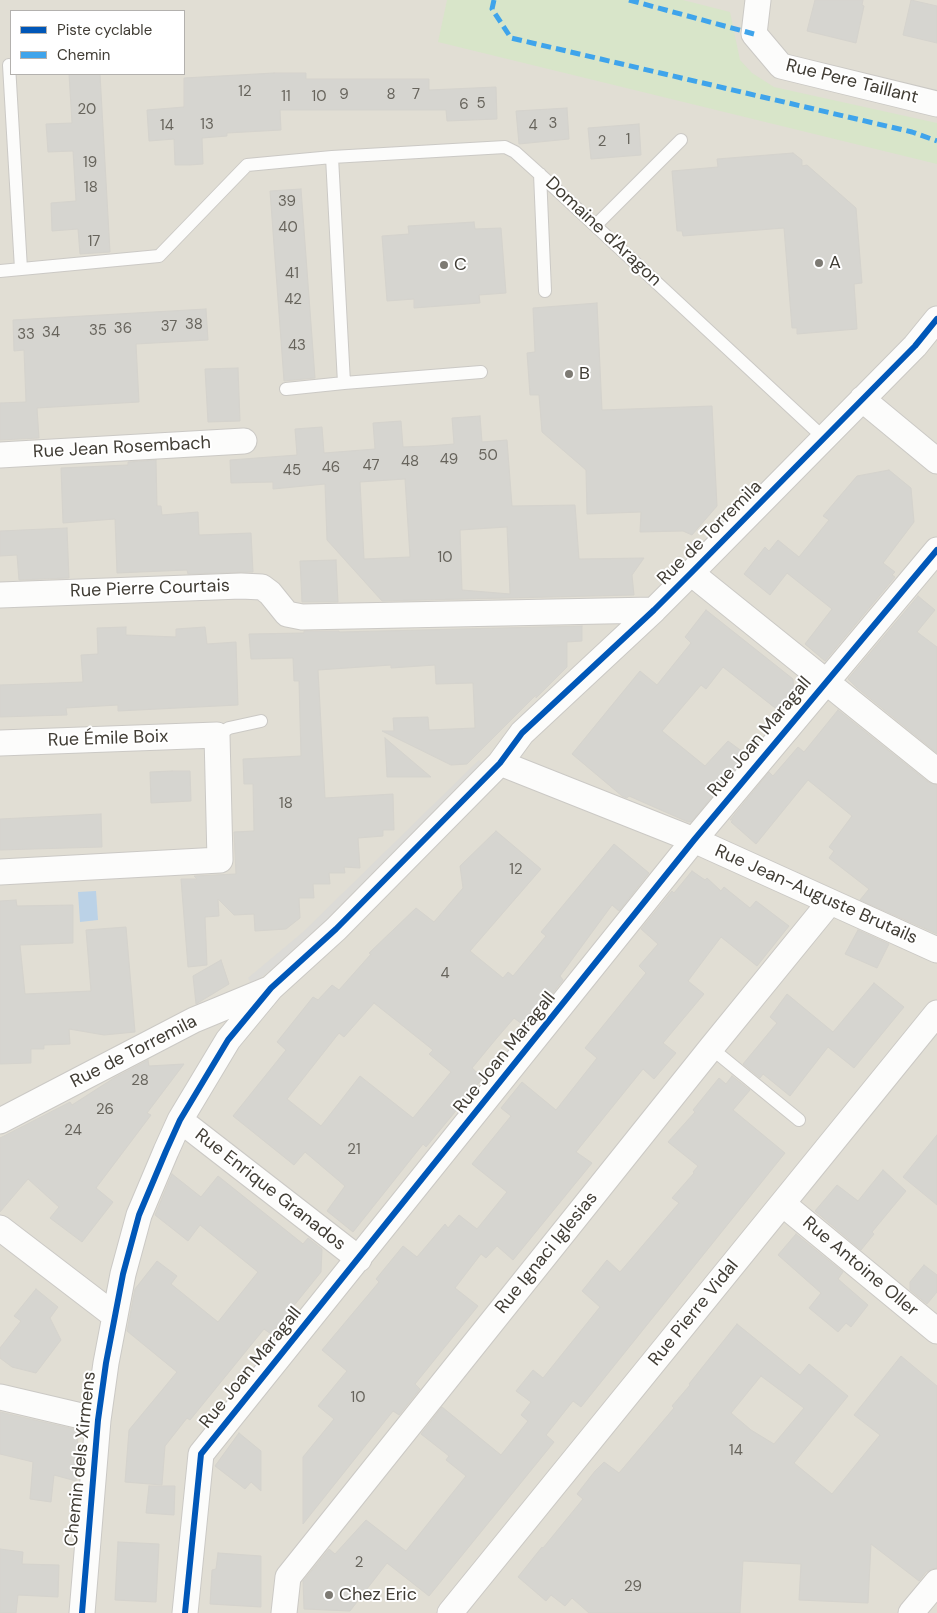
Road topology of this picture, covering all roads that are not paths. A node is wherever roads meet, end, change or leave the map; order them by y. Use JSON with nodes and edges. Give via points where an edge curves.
{"nodes":[{"id":1,"x":758,"y":0,"type":"edge"},
{"id":2,"x":9,"y":65,"type":"dead end"},
{"id":3,"x":937,"y":104,"type":"edge"},
{"id":4,"x":680,"y":140,"type":"dead end"},
{"id":5,"x":332,"y":157,"type":"junction"},
{"id":6,"x":540,"y":174,"type":"junction"},
{"id":7,"x":596,"y":225,"type":"junction"},
{"id":8,"x":21,"y":269,"type":"junction"},
{"id":9,"x":0,"y":271,"type":"edge"},
{"id":10,"x":545,"y":290,"type":"dead end"},
{"id":11,"x":937,"y":319,"type":"edge"},
{"id":12,"x":481,"y":372,"type":"dead end"},
{"id":13,"x":344,"y":383,"type":"junction"},
{"id":14,"x":286,"y":389,"type":"dead end"},
{"id":15,"x":862,"y":399,"type":"junction"},
{"id":16,"x":824,"y":438,"type":"junction"},
{"id":17,"x":244,"y":441,"type":"dead end"},
{"id":18,"x":0,"y":455,"type":"edge"},
{"id":19,"x":937,"y":461,"type":"edge"},
{"id":20,"x":937,"y":550,"type":"edge"},
{"id":21,"x":691,"y":573,"type":"junction"},
{"id":22,"x":0,"y":595,"type":"edge"},
{"id":23,"x":654,"y":610,"type":"junction"},
{"id":24,"x":825,"y":682,"type":"junction"},
{"id":25,"x":261,"y":721,"type":"dead end"},
{"id":26,"x":217,"y":735,"type":"junction"},
{"id":27,"x":0,"y":742,"type":"edge"},
{"id":28,"x":500,"y":763,"type":"junction"},
{"id":29,"x":937,"y":771,"type":"edge"},
{"id":30,"x":694,"y":840,"type":"junction"},
{"id":31,"x":0,"y":872,"type":"edge"},
{"id":32,"x":830,"y":902,"type":"junction"},
{"id":33,"x":937,"y":950,"type":"edge"},
{"id":34,"x":271,"y":988,"type":"junction"},
{"id":35,"x":937,"y":1013,"type":"edge"},
{"id":36,"x":711,"y":1048,"type":"junction"},
{"id":37,"x":180,"y":1120,"type":"junction"},
{"id":38,"x":799,"y":1120,"type":"dead end"},
{"id":39,"x":0,"y":1121,"type":"edge"},
{"id":40,"x":783,"y":1204,"type":"junction"},
{"id":41,"x":0,"y":1228,"type":"edge"},
{"id":42,"x":359,"y":1259,"type":"junction"},
{"id":43,"x":115,"y":1316,"type":"junction"},
{"id":44,"x":937,"y":1331,"type":"edge"},
{"id":45,"x":0,"y":1397,"type":"edge"},
{"id":46,"x":98,"y":1420,"type":"junction"},
{"id":47,"x":937,"y":1582,"type":"edge"},
{"id":48,"x":82,"y":1613,"type":"edge"},
{"id":49,"x":185,"y":1613,"type":"edge"},
{"id":50,"x":284,"y":1613,"type":"edge"},
{"id":51,"x":450,"y":1613,"type":"edge"},
{"id":52,"x":911,"y":1613,"type":"edge"}],
"edges":[{"from":1,"to":3,"type":"street","name":"Rue Pere Taillant","via":[[754,34],[781,66]]},
{"from":2,"to":8,"type":"lane"},
{"from":4,"to":7,"type":"lane"},
{"from":5,"to":6,"type":"lane","name":"Domaine d'Aragon","via":[[505,147]]},
{"from":5,"to":8,"type":"lane","name":"Domaine d'Aragon","via":[[247,165],[159,256]]},
{"from":5,"to":13,"type":"lane"},
{"from":6,"to":7,"type":"lane","name":"Domaine d'Aragon"},
{"from":6,"to":10,"type":"lane"},
{"from":7,"to":16,"type":"lane","name":"Domaine d'Aragon"},
{"from":8,"to":9,"type":"lane","name":"Domaine d'Aragon"},
{"from":11,"to":15,"type":"street","name":"Rue de Torremila"},
{"from":12,"to":13,"type":"lane"},
{"from":13,"to":14,"type":"lane"},
{"from":15,"to":16,"type":"street","name":"Rue de Torremila"},
{"from":15,"to":19,"type":"street"},
{"from":16,"to":21,"type":"street","name":"Rue de Torremila"},
{"from":17,"to":18,"type":"street","name":"Rue Jean Rosembach"},
{"from":20,"to":24,"type":"street","name":"Rue Joan Maragall"},
{"from":21,"to":23,"type":"street","name":"Rue de Torremila"},
{"from":21,"to":24,"type":"street"},
{"from":22,"to":23,"type":"street","name":"Rue Pierre Courtais","via":[[262,587],[287,614],[302,617]]},
{"from":23,"to":28,"type":"street","name":"Rue de Torremila","via":[[522,733]]},
{"from":24,"to":29,"type":"street"},
{"from":24,"to":30,"type":"street","name":"Rue Joan Maragall"},
{"from":25,"to":26,"type":"lane","via":[[229,728]]},
{"from":26,"to":27,"type":"street","name":"Rue Émile Boix"},
{"from":26,"to":31,"type":"street","via":[[220,860]]},
{"from":28,"to":30,"type":"street","name":"Rue Jean-Auguste Brutails"},
{"from":28,"to":34,"type":"street","name":"Rue de Torremila","via":[[336,929]]},
{"from":30,"to":32,"type":"street","name":"Rue Jean-Auguste Brutails"},
{"from":30,"to":42,"type":"street","name":"Rue Joan Maragall"},
{"from":32,"to":33,"type":"street","name":"Rue Jean-Auguste Brutails"},
{"from":32,"to":36,"type":"street","name":"Rue Ignaci Iglesias"},
{"from":34,"to":37,"type":"street","name":"Chemin dels Xirmens","via":[[228,1040]]},
{"from":34,"to":39,"type":"street","name":"Rue de Torremila","via":[[194,1020]]},
{"from":35,"to":40,"type":"street","name":"Rue Pierre Vidal"},
{"from":36,"to":38,"type":"lane"},
{"from":36,"to":50,"type":"street","name":"Rue Ignaci Iglesias","via":[[288,1577]]},
{"from":37,"to":42,"type":"street","name":"Rue Enrique Granados"},
{"from":37,"to":43,"type":"street","name":"Chemin dels Xirmens","via":[[139,1215]]},
{"from":40,"to":44,"type":"street","name":"Rue Antoine Oller"},
{"from":40,"to":51,"type":"street","name":"Rue Pierre Vidal"},
{"from":41,"to":43,"type":"street"},
{"from":42,"to":49,"type":"street","name":"Rue Joan Maragall","via":[[201,1454]]},
{"from":43,"to":46,"type":"street","name":"Chemin dels Xirmens"},
{"from":45,"to":46,"type":"street"},
{"from":46,"to":48,"type":"street","name":"Chemin dels Xirmens"},
{"from":47,"to":52,"type":"street"}]}
